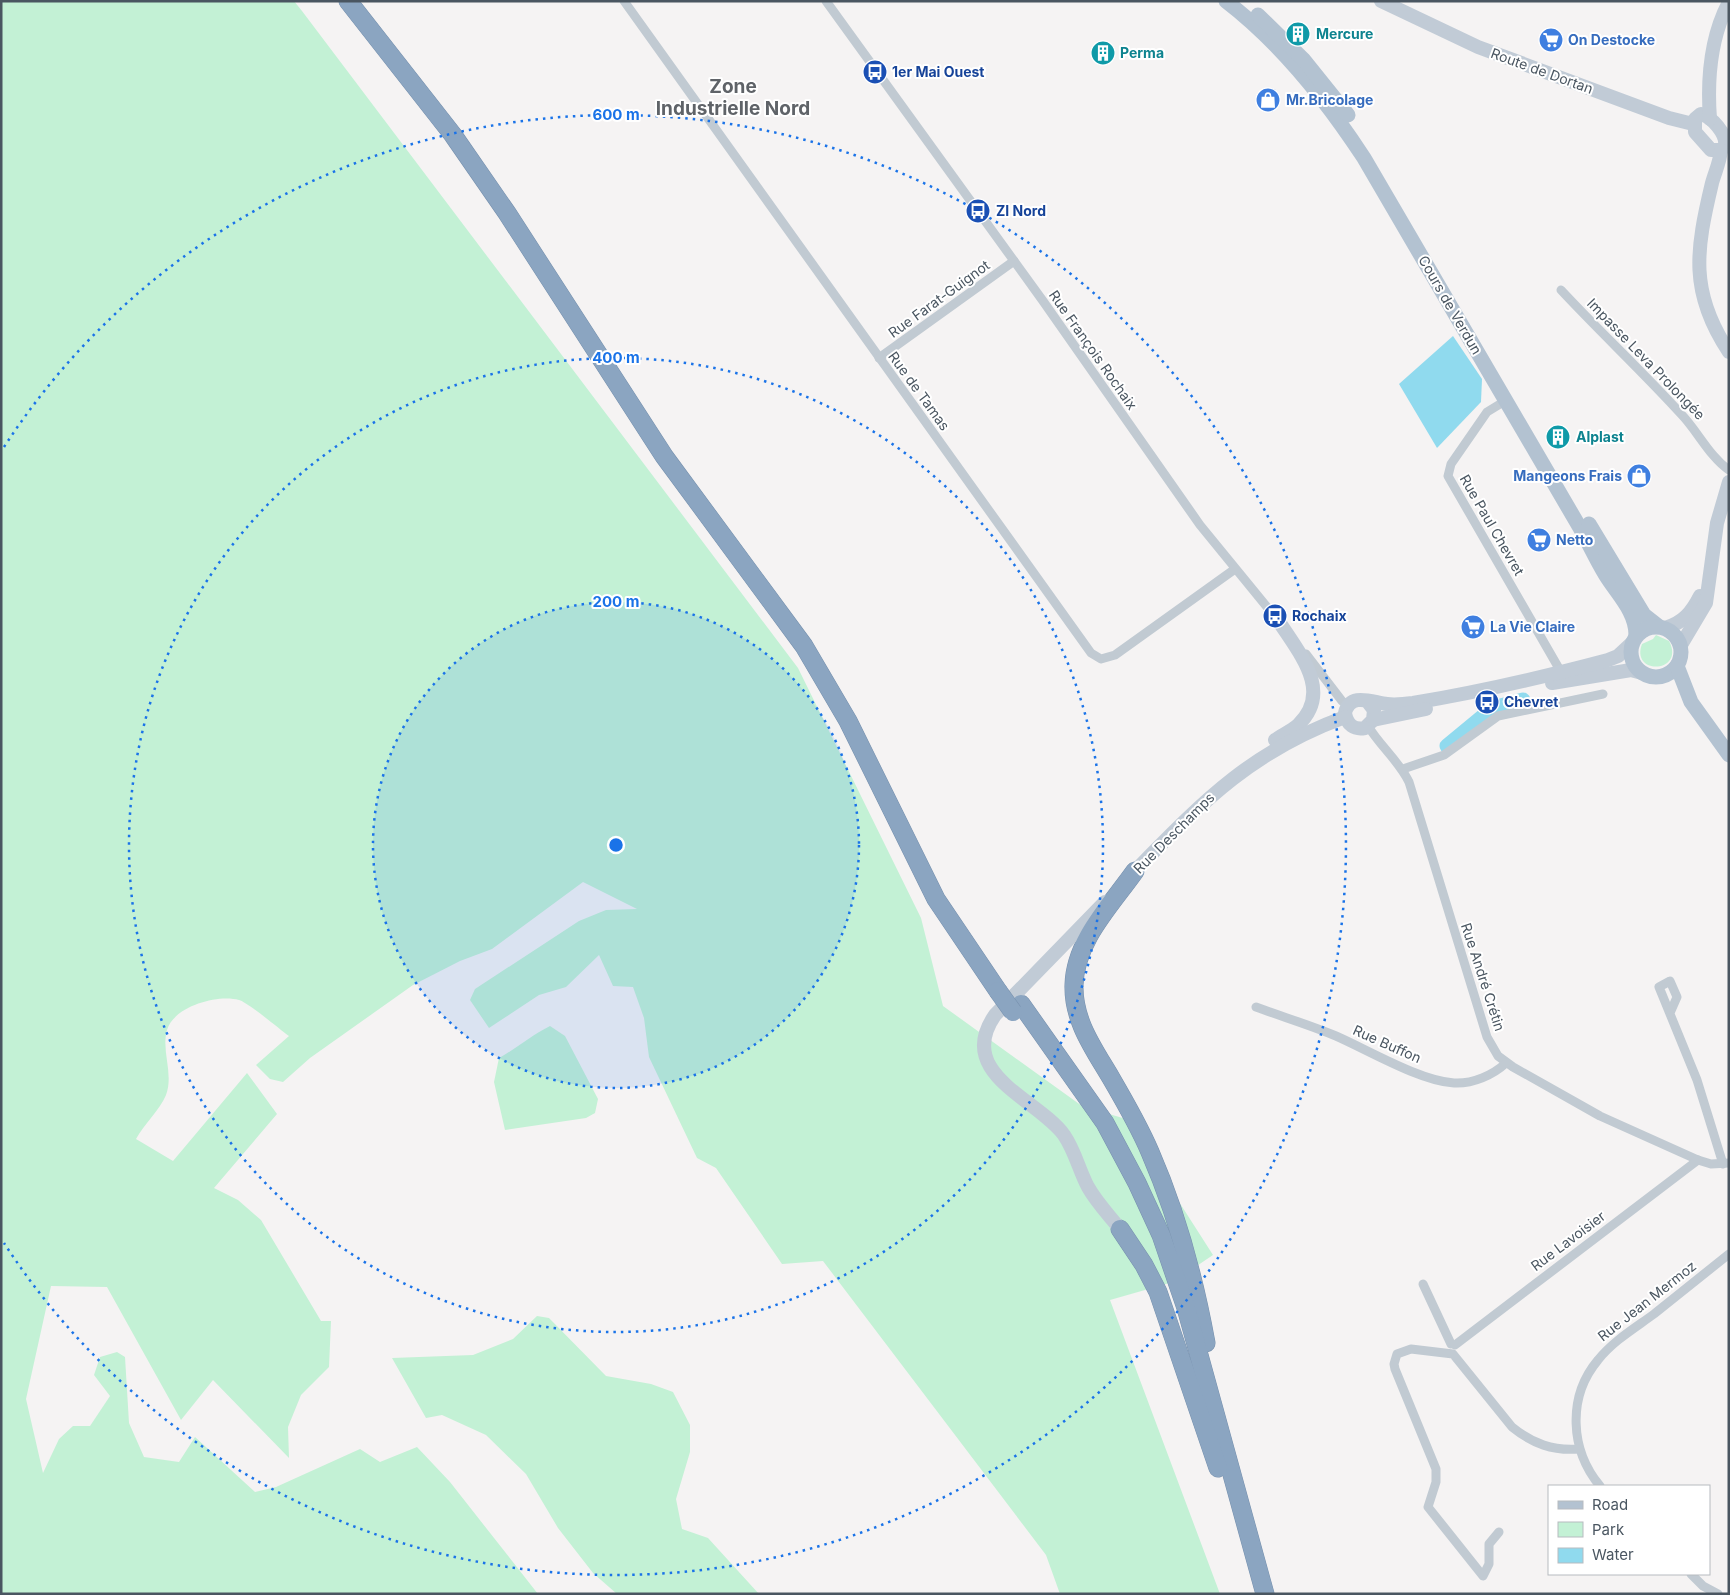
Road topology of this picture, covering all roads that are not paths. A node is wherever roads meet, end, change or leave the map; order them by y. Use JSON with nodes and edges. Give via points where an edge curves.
{"nodes":[{"id":1,"x":348,"y":1,"type":"edge"},
{"id":2,"x":363,"y":1,"type":"edge"},
{"id":3,"x":624,"y":1,"type":"edge"},
{"id":4,"x":826,"y":1,"type":"edge"},
{"id":5,"x":1226,"y":1,"type":"edge"},
{"id":6,"x":1240,"y":1,"type":"edge"},
{"id":7,"x":1381,"y":1,"type":"edge"},
{"id":8,"x":1729,"y":2,"type":"edge"},
{"id":9,"x":1391,"y":4,"type":"edge"},
{"id":10,"x":1700,"y":120,"type":"junction"},
{"id":11,"x":1722,"y":146,"type":"edge"},
{"id":12,"x":1375,"y":163,"type":"junction"},
{"id":13,"x":1392,"y":204,"type":"junction"},
{"id":14,"x":1421,"y":238,"type":"junction"},
{"id":15,"x":1014,"y":261,"type":"junction"},
{"id":16,"x":1561,"y":290,"type":"dead end"},
{"id":17,"x":1729,"y":352,"type":"edge"},
{"id":18,"x":879,"y":358,"type":"junction"},
{"id":19,"x":1505,"y":400,"type":"junction"},
{"id":20,"x":1729,"y":470,"type":"edge"},
{"id":21,"x":1729,"y":482,"type":"edge"},
{"id":22,"x":1235,"y":568,"type":"junction"},
{"id":23,"x":1710,"y":569,"type":"junction"},
{"id":24,"x":1278,"y":620,"type":"junction"},
{"id":25,"x":1662,"y":627,"type":"junction"},
{"id":26,"x":1634,"y":639,"type":"junction"},
{"id":27,"x":1681,"y":644,"type":"junction"},
{"id":28,"x":1677,"y":666,"type":"junction"},
{"id":29,"x":1562,"y":672,"type":"junction"},
{"id":30,"x":1642,"y":673,"type":"junction"},
{"id":31,"x":1660,"y":677,"type":"junction"},
{"id":32,"x":1603,"y":694,"type":"dead end"},
{"id":33,"x":1367,"y":701,"type":"junction"},
{"id":34,"x":1691,"y":702,"type":"junction"},
{"id":35,"x":1347,"y":711,"type":"junction"},
{"id":36,"x":1370,"y":723,"type":"junction"},
{"id":37,"x":1729,"y":755,"type":"edge"},
{"id":38,"x":1403,"y":769,"type":"junction"},
{"id":39,"x":1192,"y":813,"type":"junction"},
{"id":40,"x":1135,"y":871,"type":"junction"},
{"id":41,"x":1002,"y":987,"type":"junction"},
{"id":42,"x":1256,"y":1007,"type":"dead end"},
{"id":43,"x":1670,"y":1013,"type":"dead end"},
{"id":44,"x":1506,"y":1063,"type":"junction"},
{"id":45,"x":1698,"y":1160,"type":"junction"},
{"id":46,"x":1726,"y":1164,"type":"edge"},
{"id":47,"x":1120,"y":1229,"type":"joint"},
{"id":48,"x":1729,"y":1254,"type":"edge"},
{"id":49,"x":1423,"y":1284,"type":"dead end"},
{"id":50,"x":1452,"y":1349,"type":"junction"},
{"id":51,"x":1579,"y":1449,"type":"junction"},
{"id":52,"x":1224,"y":1466,"type":"junction"},
{"id":53,"x":1599,"y":1485,"type":"edge"},
{"id":54,"x":1499,"y":1532,"type":"dead end"},
{"id":55,"x":1692,"y":1575,"type":"edge"},
{"id":56,"x":1253,"y":1594,"type":"edge"},
{"id":57,"x":1265,"y":1594,"type":"edge"},
{"id":58,"x":1718,"y":1594,"type":"edge"}],
"edges":[{"from":1,"to":41,"type":"highway","via":[[458,142],[664,456],[804,646],[848,721],[936,899]]},
{"from":2,"to":41,"type":"highway","via":[[413,62],[490,168],[663,434],[810,635],[848,698],[938,879]]},
{"from":3,"to":18,"type":"street","name":"Rue de Tamas"},
{"from":4,"to":15,"type":"street","name":"Rue François Rochaix"},
{"from":5,"to":12,"type":"main road","via":[[1273,44],[1323,99],[1333,102]]},
{"from":6,"to":12,"type":"main road","name":"Cours de Verdun","via":[[1278,34],[1325,84],[1344,109]]},
{"from":7,"to":9,"type":"main road","name":"Route de Dortan"},
{"from":8,"to":10,"type":"main road","via":[[1713,42],[1710,87],[1699,108]]},
{"from":9,"to":10,"type":"main road","name":"Route de Dortan","via":[[1478,47],[1669,118]]},
{"from":10,"to":11,"type":"main road"},
{"from":10,"to":11,"type":"main road","via":[[1700,138]]},
{"from":11,"to":17,"type":"main road","via":[[1699,253],[1699,286],[1707,314]]},
{"from":12,"to":13,"type":"main road","name":"Cours de Verdun"},
{"from":12,"to":14,"type":"main road","name":"Cours de Verdun"},
{"from":13,"to":14,"type":"main road","via":[[1399,208]]},
{"from":13,"to":19,"type":"main road","name":"Cours de Verdun"},
{"from":14,"to":25,"type":"main road","name":"Cours de Verdun","via":[[1644,615]]},
{"from":15,"to":18,"type":"street","name":"Rue Farat-Guignot"},
{"from":15,"to":22,"type":"street","name":"Rue François Rochaix","via":[[1200,525]]},
{"from":16,"to":20,"type":"street","name":"Impasse Leva Prolongée","via":[[1652,382]]},
{"from":18,"to":22,"type":"street","name":"Rue de Tamas","via":[[1090,653],[1101,659],[1115,655]]},
{"from":19,"to":26,"type":"main road","name":"Cours de Verdun","via":[[1634,619]]},
{"from":19,"to":29,"type":"street","name":"Rue Paul Chevret","via":[[1487,412],[1451,464],[1448,476]]},
{"from":21,"to":23,"type":"main road","via":[[1720,509]]},
{"from":22,"to":24,"type":"street","name":"Rue François Rochaix"},
{"from":23,"to":25,"type":"main road","via":[[1692,610],[1682,621]]},
{"from":23,"to":27,"type":"main road","via":[[1706,603]]},
{"from":24,"to":35,"type":"street","name":"Rue François Rochaix"},
{"from":24,"to":39,"type":"main road","via":[[1311,674],[1315,692],[1310,709],[1298,725],[1247,759]]},
{"from":25,"to":26,"type":"main road","via":[[1650,627]]},
{"from":25,"to":27,"type":"main road","via":[[1677,637]]},
{"from":26,"to":29,"type":"main road","via":[[1618,656]]},
{"from":26,"to":30,"type":"main road","via":[[1632,659]]},
{"from":27,"to":28,"type":"main road","via":[[1682,653]]},
{"from":28,"to":31,"type":"main road"},
{"from":28,"to":34,"type":"main road"},
{"from":29,"to":33,"type":"main road","via":[[1413,703],[1396,705]]},
{"from":30,"to":31,"type":"main road"},
{"from":30,"to":36,"type":"main road","via":[[1631,670],[1563,680]]},
{"from":31,"to":34,"type":"main road"},
{"from":32,"to":38,"type":"street","via":[[1498,716],[1444,755]]},
{"from":33,"to":35,"type":"main road","via":[[1355,700]]},
{"from":33,"to":36,"type":"main road","via":[[1374,710]]},
{"from":34,"to":37,"type":"main road"},
{"from":35,"to":36,"type":"main road","via":[[1347,722],[1356,728]]},
{"from":35,"to":39,"type":"main road","name":"Rue Deschamps","via":[[1258,759]]},
{"from":36,"to":38,"type":"street","name":"Rue André Crétin","via":[[1381,746]]},
{"from":38,"to":44,"type":"street","name":"Rue André Crétin","via":[[1424,827],[1484,1029],[1498,1056]]},
{"from":39,"to":40,"type":"main road","name":"Rue Deschamps"},
{"from":40,"to":47,"type":"main road","name":"Rue Deschamps","via":[[995,1015],[985,1043],[995,1075],[1006,1088],[1045,1116],[1063,1134],[1095,1198]]},
{"from":40,"to":52,"type":"highway","via":[[1088,936],[1075,974],[1075,1000],[1084,1032],[1149,1150],[1182,1236],[1199,1304]]},
{"from":41,"to":52,"type":"highway","via":[[1105,1123],[1148,1205],[1186,1308]]},
{"from":42,"to":44,"type":"street","name":"Rue Buffon","via":[[1452,1083],[1481,1078]]},
{"from":43,"to":46,"type":"street"},
{"from":44,"to":45,"type":"street","name":"Rue André Crétin","via":[[1600,1116]]},
{"from":45,"to":46,"type":"street","name":"Rue André Crétin"},
{"from":45,"to":50,"type":"street","name":"Rue Lavoisier"},
{"from":47,"to":52,"type":"highway","via":[[1158,1292]]},
{"from":48,"to":51,"type":"street","name":"Rue Jean Mermoz","via":[[1598,1359],[1582,1387],[1577,1404]]},
{"from":49,"to":50,"type":"street"},
{"from":50,"to":51,"type":"street","via":[[1512,1427],[1523,1436],[1552,1448]]},
{"from":50,"to":54,"type":"street","via":[[1406,1350],[1397,1354],[1394,1364],[1436,1468],[1436,1482],[1428,1507],[1483,1576],[1489,1564],[1489,1544]]},
{"from":51,"to":53,"type":"street","name":"Rue Jean Mermoz","via":[[1586,1467]]},
{"from":52,"to":56,"type":"highway"},
{"from":52,"to":57,"type":"highway"},
{"from":55,"to":58,"type":"street"}]}
